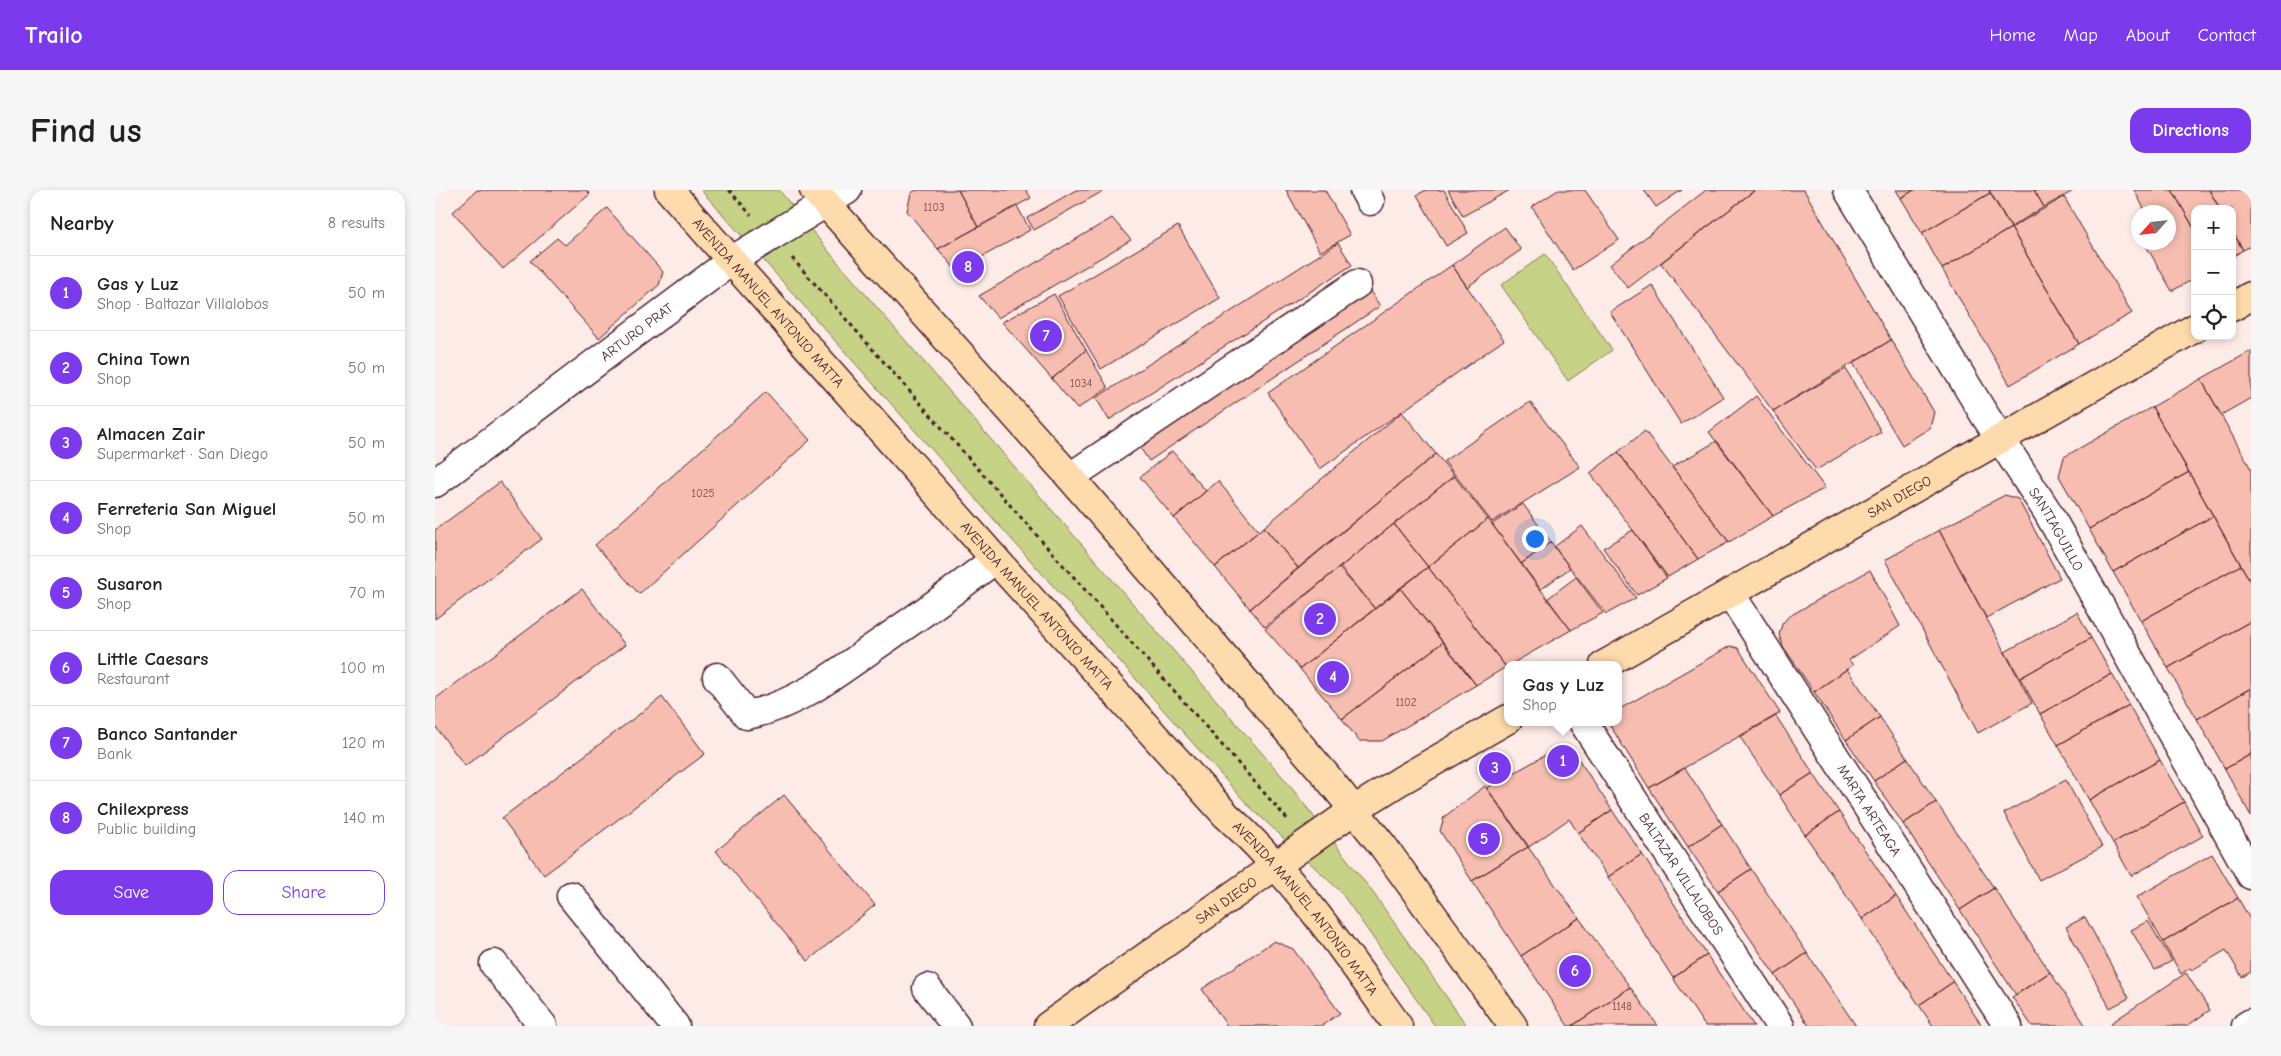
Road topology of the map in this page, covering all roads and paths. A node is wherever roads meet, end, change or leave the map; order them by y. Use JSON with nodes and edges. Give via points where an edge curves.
{"nodes":[{"id":1,"x":669,"y":190,"type":"edge"},
{"id":2,"x":729,"y":190,"type":"edge"},
{"id":3,"x":1847,"y":190,"type":"edge"},
{"id":4,"x":829,"y":194,"type":"edge"},
{"id":5,"x":772,"y":236,"type":"junction"},
{"id":6,"x":731,"y":261,"type":"junction"},
{"id":7,"x":1357,"y":284,"type":"dead end"},
{"id":8,"x":2251,"y":296,"type":"edge"},
{"id":9,"x":2236,"y":305,"type":"edge"},
{"id":10,"x":2191,"y":330,"type":"edge"},
{"id":11,"x":2001,"y":438,"type":"junction"},
{"id":12,"x":1070,"y":477,"type":"junction"},
{"id":13,"x":435,"y":483,"type":"edge"},
{"id":14,"x":995,"y":559,"type":"junction"},
{"id":15,"x":1730,"y":593,"type":"junction"},
{"id":16,"x":1611,"y":661,"type":"edge"},
{"id":17,"x":717,"y":676,"type":"dead end"},
{"id":18,"x":1504,"y":721,"type":"edge"},
{"id":19,"x":1586,"y":726,"type":"edge"},
{"id":20,"x":1354,"y":810,"type":"junction"},
{"id":21,"x":1308,"y":842,"type":"junction"},
{"id":22,"x":1276,"y":866,"type":"junction"},
{"id":23,"x":2251,"y":875,"type":"edge"},
{"id":24,"x":571,"y":896,"type":"dead end"},
{"id":25,"x":494,"y":964,"type":"dead end"},
{"id":26,"x":927,"y":988,"type":"dead end"},
{"id":27,"x":2251,"y":1023,"type":"edge"},
{"id":28,"x":543,"y":1026,"type":"edge"},
{"id":29,"x":675,"y":1026,"type":"edge"},
{"id":30,"x":956,"y":1026,"type":"edge"},
{"id":31,"x":1049,"y":1026,"type":"edge"},
{"id":32,"x":1398,"y":1026,"type":"edge"},
{"id":33,"x":1513,"y":1026,"type":"edge"},
{"id":34,"x":1780,"y":1026,"type":"edge"},
{"id":35,"x":2008,"y":1026,"type":"edge"},
{"id":36,"x":2246,"y":1026,"type":"edge"}],
"edges":[{"from":1,"to":6,"type":"main road","name":"AVENIDA MANUEL ANTONIO MATTA"},
{"from":2,"to":5,"type":"path"},
{"from":3,"to":11,"type":"street","name":"SANTIAGUILLO"},
{"from":4,"to":5,"type":"street","name":"ARTURO PRAT"},
{"from":4,"to":12,"type":"main road"},
{"from":5,"to":6,"type":"street","name":"ARTURO PRAT"},
{"from":5,"to":21,"type":"path"},
{"from":6,"to":13,"type":"street","name":"ARTURO PRAT"},
{"from":6,"to":14,"type":"main road","name":"AVENIDA MANUEL ANTONIO MATTA"},
{"from":7,"to":12,"type":"street"},
{"from":8,"to":9,"type":"main road"},
{"from":10,"to":11,"type":"main road","name":"SAN DIEGO"},
{"from":11,"to":15,"type":"main road","name":"SAN DIEGO"},
{"from":11,"to":23,"type":"street","name":"SANTIAGUILLO","via":[[2047,511]]},
{"from":12,"to":20,"type":"main road"},
{"from":14,"to":17,"type":"street","via":[[950,595],[808,693],[747,715]]},
{"from":14,"to":22,"type":"main road","name":"AVENIDA MANUEL ANTONIO MATTA"},
{"from":15,"to":16,"type":"main road","name":"SAN DIEGO"},
{"from":15,"to":35,"type":"street","name":"MARTA ARTEAGA"},
{"from":18,"to":20,"type":"main road","name":"SAN DIEGO"},
{"from":19,"to":34,"type":"street","name":"BALTAZAR VILLALOBOS"},
{"from":20,"to":21,"type":"main road","name":"SAN DIEGO"},
{"from":20,"to":33,"type":"main road"},
{"from":21,"to":22,"type":"main road","name":"SAN DIEGO"},
{"from":22,"to":31,"type":"main road","name":"SAN DIEGO"},
{"from":22,"to":32,"type":"main road","name":"AVENIDA MANUEL ANTONIO MATTA","via":[[1308,902]]},
{"from":24,"to":29,"type":"street"},
{"from":25,"to":28,"type":"street"},
{"from":26,"to":30,"type":"street"},
{"from":27,"to":36,"type":"street"}]}
